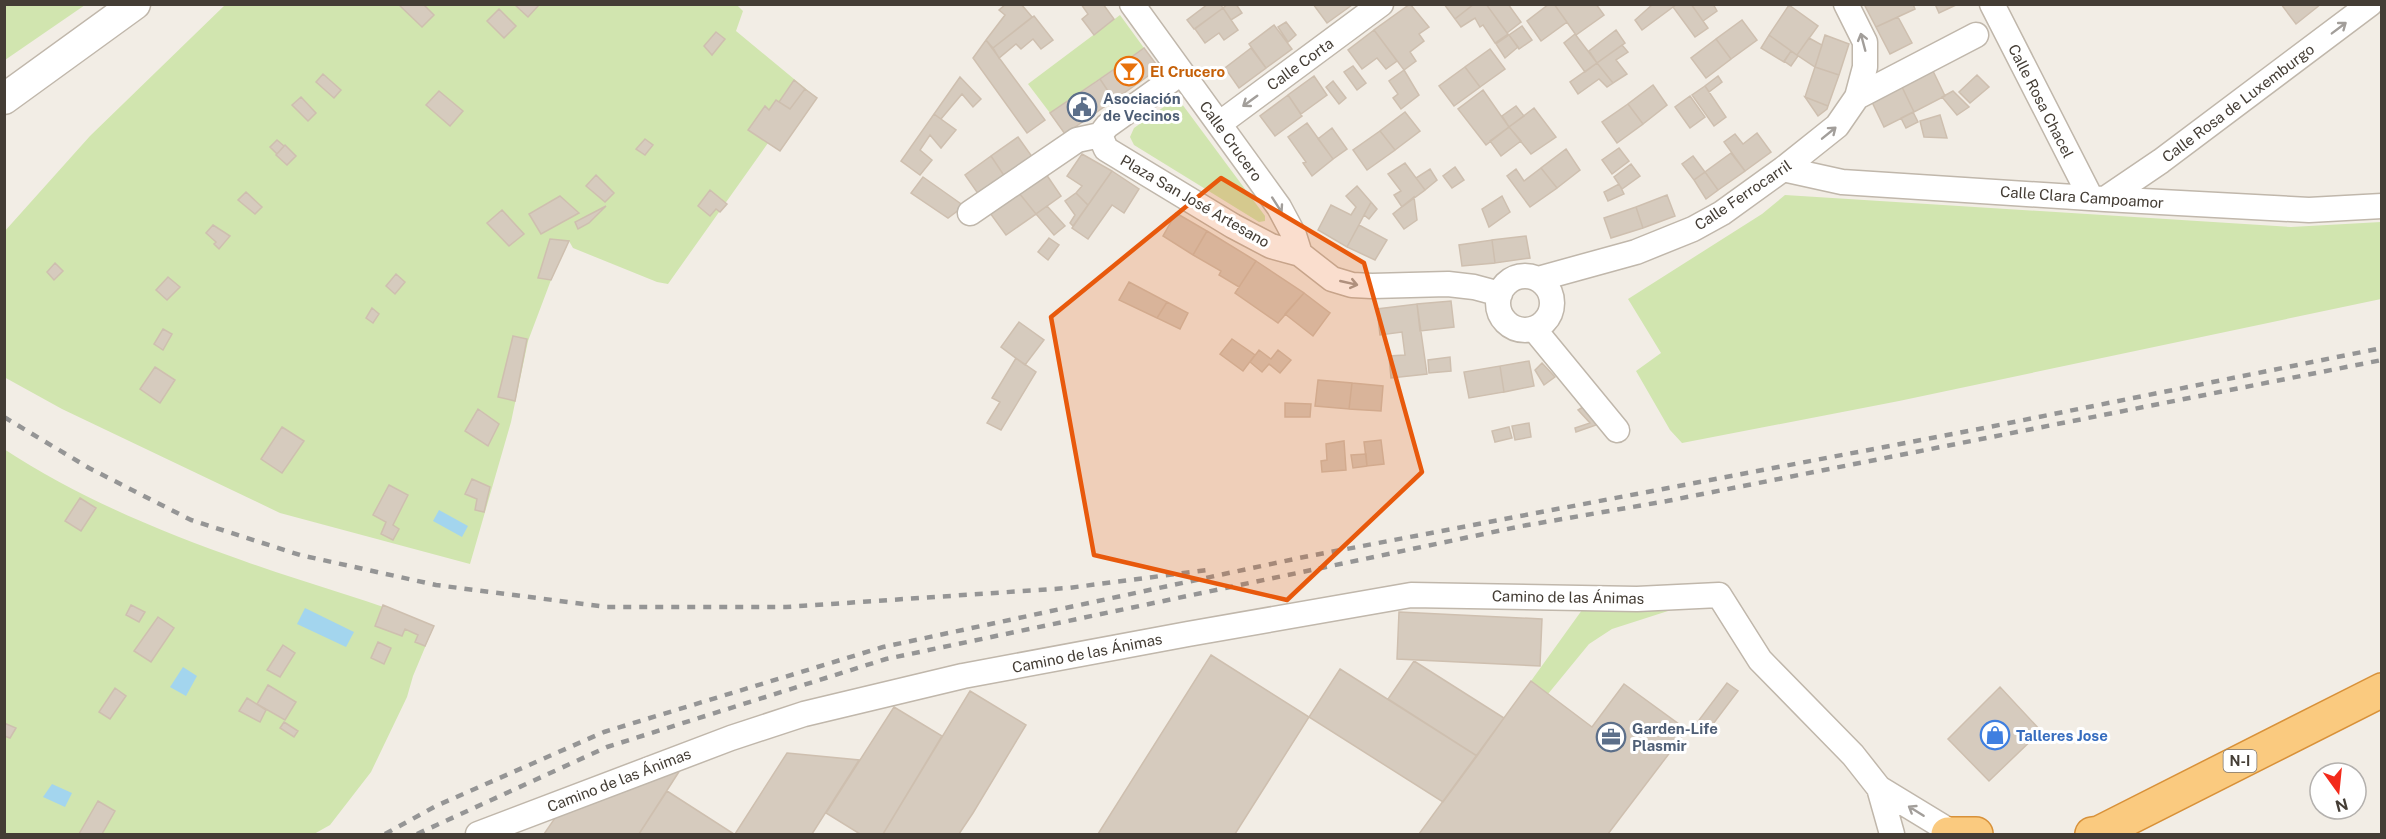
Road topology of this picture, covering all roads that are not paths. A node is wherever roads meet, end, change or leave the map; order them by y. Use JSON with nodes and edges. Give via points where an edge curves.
{"nodes":[{"id":1,"x":135,"y":4,"type":"edge"},
{"id":2,"x":1132,"y":4,"type":"edge"},
{"id":3,"x":1382,"y":4,"type":"edge"},
{"id":4,"x":1846,"y":4,"type":"edge"},
{"id":5,"x":1992,"y":4,"type":"edge"},
{"id":6,"x":2370,"y":4,"type":"edge"},
{"id":7,"x":1976,"y":35,"type":"dead end"},
{"id":8,"x":1181,"y":73,"type":"junction"},
{"id":9,"x":1859,"y":90,"type":"junction"},
{"id":10,"x":4,"y":99,"type":"edge"},
{"id":11,"x":1219,"y":124,"type":"junction"},
{"id":12,"x":1100,"y":135,"type":"junction"},
{"id":13,"x":1783,"y":170,"type":"junction"},
{"id":14,"x":2098,"y":198,"type":"junction"},
{"id":15,"x":2382,"y":206,"type":"edge"},
{"id":16,"x":970,"y":213,"type":"dead end"},
{"id":17,"x":1300,"y":254,"type":"junction"},
{"id":18,"x":1538,"y":279,"type":"junction"},
{"id":19,"x":1500,"y":294,"type":"junction"},
{"id":20,"x":1534,"y":329,"type":"junction"},
{"id":21,"x":1617,"y":430,"type":"dead end"},
{"id":22,"x":2382,"y":690,"type":"edge"},
{"id":23,"x":1879,"y":788,"type":"junction"},
{"id":24,"x":478,"y":834,"type":"edge"},
{"id":25,"x":1892,"y":834,"type":"edge"},
{"id":26,"x":1959,"y":834,"type":"edge"},
{"id":27,"x":2096,"y":834,"type":"edge"}],
"edges":[{"from":1,"to":10,"type":"street"},
{"from":2,"to":8,"type":"street","name":"Calle Crucero"},
{"from":3,"to":11,"type":"street","name":"Calle Corta","one_way":true},
{"from":9,"to":4,"type":"street","one_way":true,"via":[[1865,67],[1865,42]]},
{"from":5,"to":14,"type":"street","name":"Calle Rosa Chacel"},
{"from":14,"to":6,"type":"street","name":"Calle Rosa de Luxemburgo","one_way":true,"via":[[2161,161]]},
{"from":7,"to":9,"type":"street","name":"Calle Ferrocarril"},
{"from":8,"to":11,"type":"street","name":"Calle Crucero"},
{"from":8,"to":12,"type":"street"},
{"from":13,"to":9,"type":"street","name":"Calle Ferrocarril","one_way":true,"via":[[1837,126]]},
{"from":11,"to":17,"type":"street","name":"Calle Crucero","one_way":true,"via":[[1279,207]]},
{"from":12,"to":16,"type":"street","via":[[1077,140]]},
{"from":12,"to":17,"type":"street","name":"Plaza San José Artesano","via":[[1106,149],[1233,226],[1270,246]]},
{"from":13,"to":14,"type":"street","name":"Calle Clara Campoamor","via":[[1842,182]]},
{"from":13,"to":18,"type":"street","name":"Calle Ferrocarril","via":[[1722,213],[1685,232],[1636,252]]},
{"from":14,"to":15,"type":"street","name":"Calle Clara Campoamor","via":[[2310,210]]},
{"from":17,"to":19,"type":"street","one_way":true,"via":[[1332,279],[1352,285],[1448,284]]},
{"from":18,"to":19,"type":"street","via":[[1511,280]]},
{"from":18,"to":20,"type":"street","via":[[1553,301],[1548,318]]},
{"from":19,"to":20,"type":"street","via":[[1499,311],[1509,325]]},
{"from":20,"to":21,"type":"street"},
{"from":22,"to":27,"type":"highway","number":"N-I"},
{"from":23,"to":24,"type":"street","name":"Camino de las Ánimas","via":[[1853,755],[1760,660],[1719,595],[1637,599],[1411,595],[963,676],[804,714]]},
{"from":23,"to":25,"type":"street"},
{"from":26,"to":23,"type":"street","one_way":true}]}
